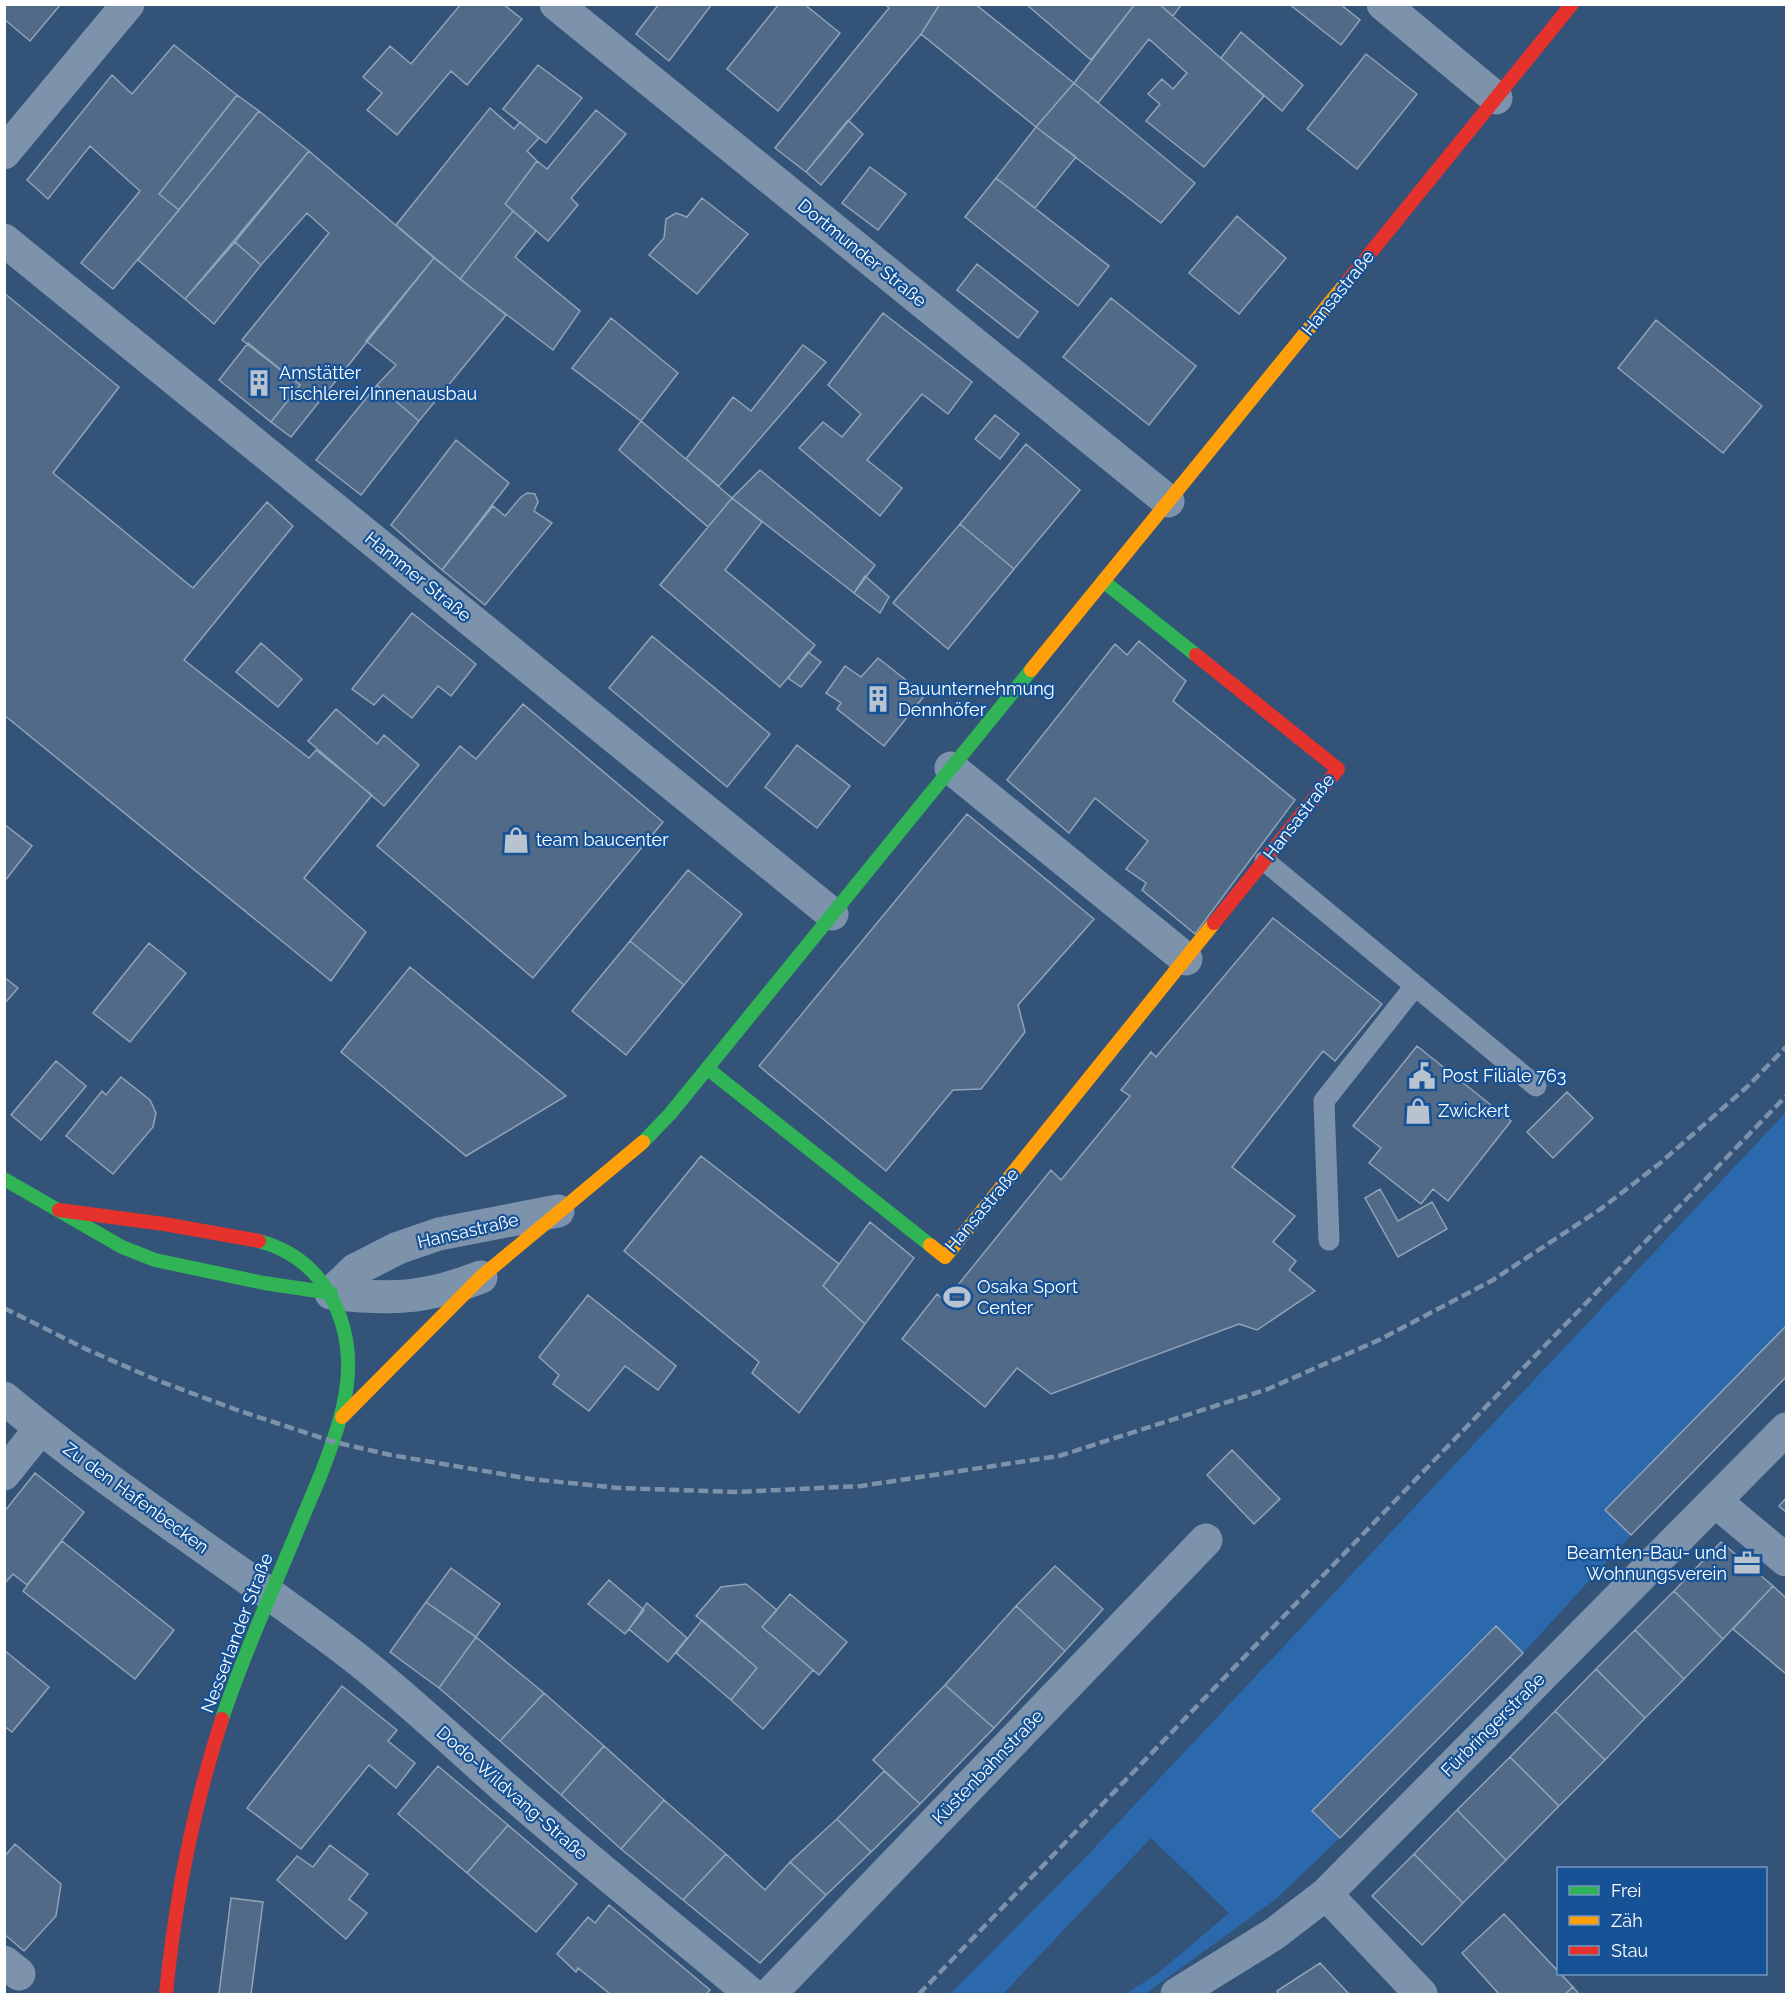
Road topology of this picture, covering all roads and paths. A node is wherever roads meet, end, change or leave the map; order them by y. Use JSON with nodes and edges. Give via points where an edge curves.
{"nodes":[{"id":1,"x":128,"y":4,"type":"edge"},
{"id":2,"x":556,"y":4,"type":"edge"},
{"id":3,"x":1383,"y":4,"type":"edge"},
{"id":4,"x":1572,"y":4,"type":"edge"},
{"id":5,"x":1496,"y":98,"type":"junction"},
{"id":6,"x":4,"y":153,"type":"edge"},
{"id":7,"x":4,"y":240,"type":"edge"},
{"id":8,"x":1167,"y":501,"type":"junction"},
{"id":9,"x":1103,"y":581,"type":"junction"},
{"id":10,"x":951,"y":768,"type":"junction"},
{"id":11,"x":1265,"y":861,"type":"junction"},
{"id":12,"x":832,"y":914,"type":"junction"},
{"id":13,"x":1186,"y":959,"type":"junction"},
{"id":14,"x":1415,"y":986,"type":"junction"},
{"id":15,"x":708,"y":1069,"type":"junction"},
{"id":16,"x":1536,"y":1086,"type":"dead end"},
{"id":17,"x":4,"y":1179,"type":"edge"},
{"id":18,"x":59,"y":1210,"type":"junction"},
{"id":19,"x":558,"y":1211,"type":"junction"},
{"id":20,"x":1329,"y":1240,"type":"dead end"},
{"id":21,"x":481,"y":1277,"type":"junction"},
{"id":22,"x":331,"y":1293,"type":"junction"},
{"id":23,"x":4,"y":1398,"type":"edge"},
{"id":24,"x":342,"y":1417,"type":"junction"},
{"id":25,"x":40,"y":1428,"type":"junction"},
{"id":26,"x":1786,"y":1429,"type":"edge"},
{"id":27,"x":4,"y":1474,"type":"edge"},
{"id":28,"x":1715,"y":1501,"type":"junction"},
{"id":29,"x":1206,"y":1540,"type":"dead end"},
{"id":30,"x":1786,"y":1560,"type":"edge"},
{"id":31,"x":270,"y":1595,"type":"junction"},
{"id":32,"x":1326,"y":1894,"type":"junction"},
{"id":33,"x":166,"y":1995,"type":"edge"},
{"id":34,"x":751,"y":1995,"type":"edge"},
{"id":35,"x":770,"y":1995,"type":"edge"},
{"id":36,"x":1178,"y":1995,"type":"edge"},
{"id":37,"x":1421,"y":1995,"type":"edge"}],
"edges":[{"from":1,"to":6,"type":"street"},
{"from":2,"to":8,"type":"street","name":"Dortmunder Straße"},
{"from":3,"to":5,"type":"street"},
{"from":4,"to":5,"type":"street","name":"Hansastraße"},
{"from":5,"to":8,"type":"street","name":"Hansastraße"},
{"from":7,"to":12,"type":"street","name":"Hammer Straße"},
{"from":8,"to":9,"type":"street","name":"Hansastraße"},
{"from":9,"to":10,"type":"street","name":"Hansastraße"},
{"from":9,"to":11,"type":"street","name":"Hansastraße","via":[[1338,769]]},
{"from":10,"to":12,"type":"street","name":"Hansastraße"},
{"from":10,"to":13,"type":"street"},
{"from":11,"to":13,"type":"street","name":"Hansastraße"},
{"from":11,"to":14,"type":"lane"},
{"from":12,"to":15,"type":"street","name":"Hansastraße"},
{"from":13,"to":15,"type":"street","name":"Hansastraße","via":[[945,1257]]},
{"from":14,"to":16,"type":"lane"},
{"from":14,"to":20,"type":"lane","via":[[1324,1101]]},
{"from":15,"to":19,"type":"street","name":"Hansastraße","via":[[640,1145]]},
{"from":17,"to":18,"type":"street","name":"Nesserlander Straße"},
{"from":18,"to":22,"type":"street","name":"Nesserlander Straße","via":[[122,1247],[156,1260]]},
{"from":18,"to":22,"type":"street","name":"Nesserlander Straße","via":[[223,1234],[284,1250],[310,1268]]},
{"from":19,"to":21,"type":"street","name":"Hansastraße"},
{"from":19,"to":22,"type":"street","name":"Hansastraße","via":[[439,1234],[398,1248],[356,1270]]},
{"from":21,"to":22,"type":"street","name":"Hansastraße","via":[[439,1292],[411,1296],[373,1298]]},
{"from":21,"to":24,"type":"street","name":"Hansastraße"},
{"from":22,"to":24,"type":"street","name":"Nesserlander Straße","via":[[348,1351]]},
{"from":23,"to":25,"type":"street","name":"Zu den Hafenbecken"},
{"from":24,"to":31,"type":"street","name":"Nesserlander Straße"},
{"from":25,"to":27,"type":"street"},
{"from":25,"to":31,"type":"street","name":"Zu den Hafenbecken"},
{"from":26,"to":28,"type":"street","name":"Fürbringerstraße"},
{"from":28,"to":30,"type":"street"},
{"from":28,"to":32,"type":"street","name":"Fürbringerstraße"},
{"from":29,"to":35,"type":"street","name":"Küstenbahnstraße"},
{"from":31,"to":33,"type":"street","name":"Nesserlander Straße","via":[[206,1767],[185,1860]]},
{"from":31,"to":34,"type":"street","name":"Dodo-Wildvang-Straße","via":[[380,1679]]},
{"from":32,"to":36,"type":"street","name":"Fürbringerstraße","via":[[1274,1934]]},
{"from":32,"to":37,"type":"street"}]}
